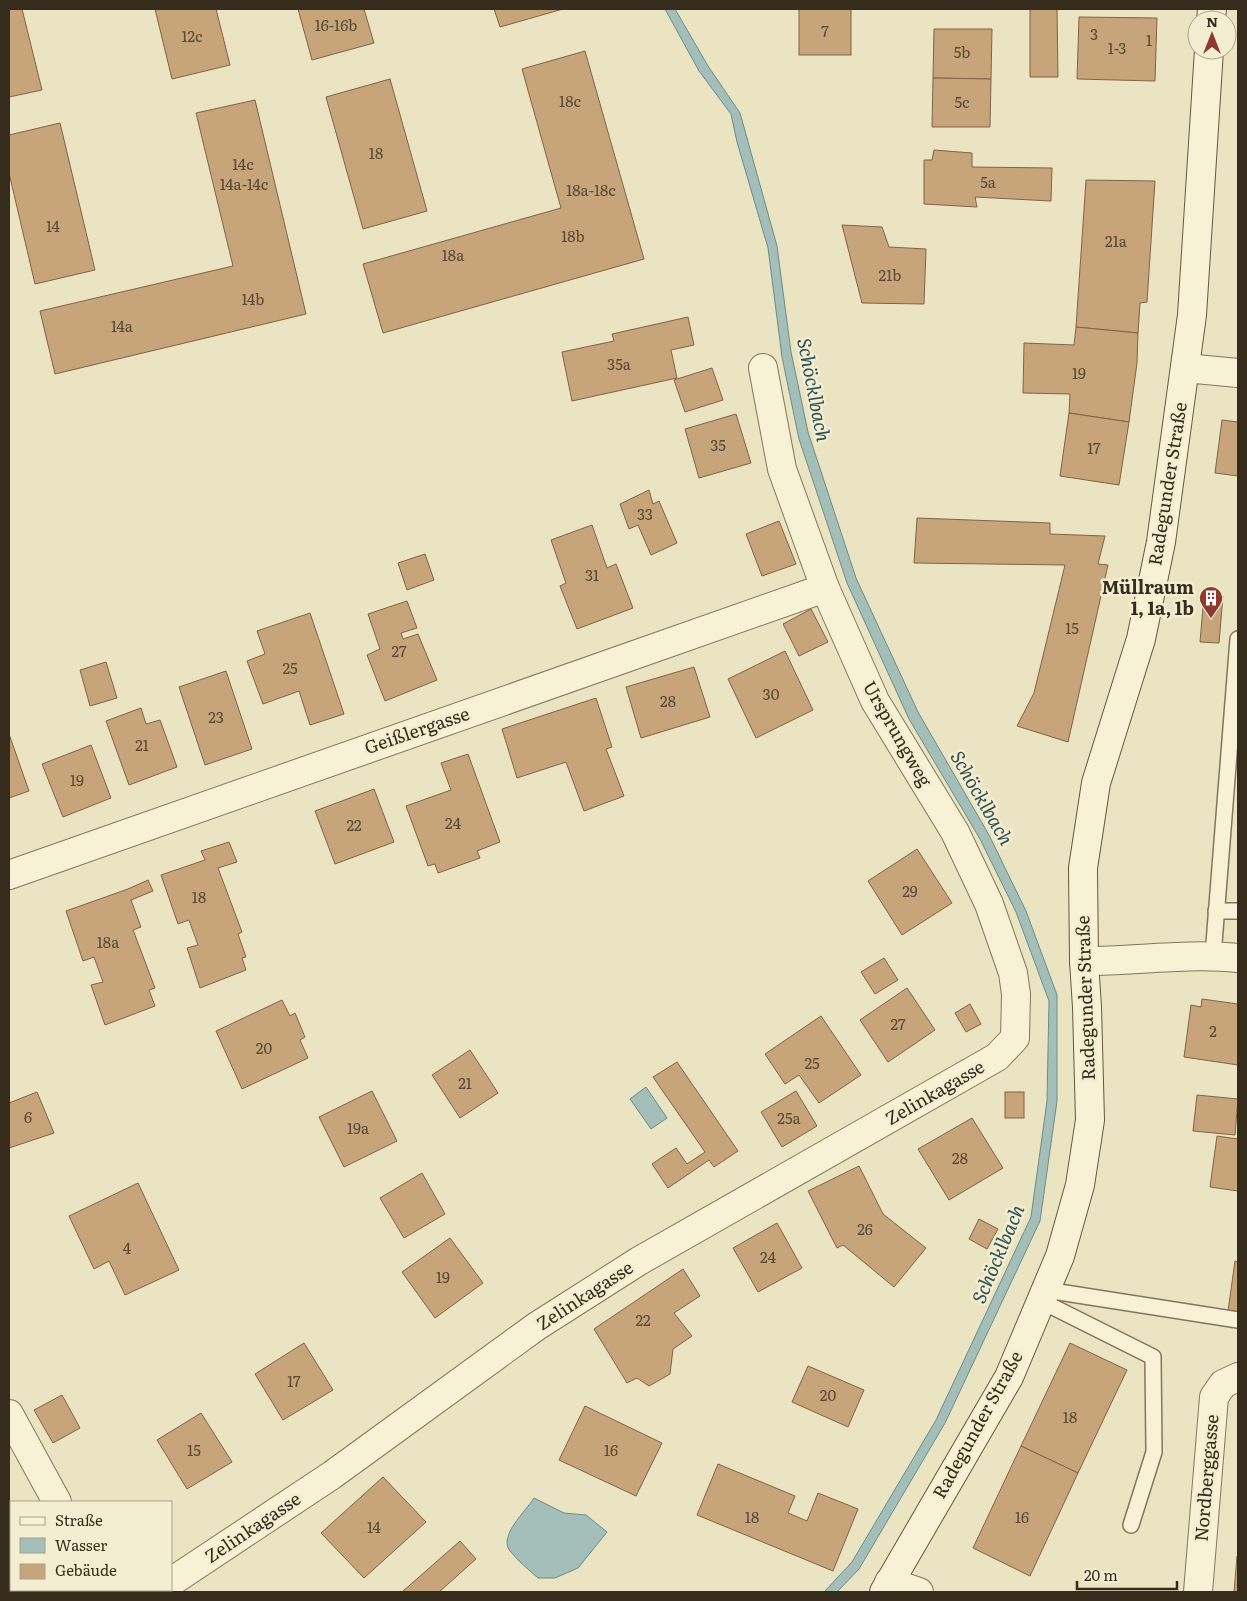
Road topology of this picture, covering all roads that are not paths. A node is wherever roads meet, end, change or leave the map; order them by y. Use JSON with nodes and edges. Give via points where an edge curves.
{"nodes":[{"id":1,"x":1208,"y":60,"type":"edge"},
{"id":2,"x":763,"y":368,"type":"dead end"},
{"id":3,"x":1185,"y":368,"type":"junction"},
{"id":4,"x":1238,"y":373,"type":"edge"},
{"id":5,"x":825,"y":588,"type":"junction"},
{"id":6,"x":1238,"y":639,"type":"edge"},
{"id":7,"x":9,"y":875,"type":"edge"},
{"id":8,"x":1216,"y":911,"type":"junction"},
{"id":9,"x":1238,"y":911,"type":"edge"},
{"id":10,"x":1226,"y":957,"type":"edge"},
{"id":11,"x":1084,"y":961,"type":"junction"},
{"id":12,"x":1015,"y":1038,"type":"joint"},
{"id":13,"x":1044,"y":1295,"type":"junction"},
{"id":14,"x":1238,"y":1320,"type":"edge"},
{"id":15,"x":1238,"y":1378,"type":"edge"},
{"id":16,"x":9,"y":1414,"type":"edge"},
{"id":17,"x":56,"y":1501,"type":"edge"},
{"id":18,"x":1131,"y":1525,"type":"dead end"},
{"id":19,"x":172,"y":1581,"type":"edge"},
{"id":20,"x":886,"y":1587,"type":"edge"},
{"id":21,"x":919,"y":1592,"type":"edge"},
{"id":22,"x":1198,"y":1592,"type":"edge"}],
"edges":[{"from":1,"to":3,"type":"street","name":"Radegunder Straße","via":[[1192,315]]},
{"from":2,"to":5,"type":"street","name":"Ursprungweg","via":[[782,469]]},
{"from":3,"to":4,"type":"street"},
{"from":3,"to":11,"type":"street","name":"Radegunder Straße","via":[[1161,542],[1142,639],[1096,783],[1083,868]]},
{"from":5,"to":7,"type":"street","name":"Geißlergasse"},
{"from":5,"to":12,"type":"street","name":"Ursprungweg","via":[[875,701],[955,832],[989,904],[1013,973]]},
{"from":6,"to":8,"type":"lane"},
{"from":8,"to":9,"type":"lane"},
{"from":8,"to":10,"type":"lane"},
{"from":10,"to":11,"type":"street"},
{"from":11,"to":13,"type":"street","name":"Radegunder Straße","via":[[1090,1120],[1080,1184],[1060,1256]]},
{"from":12,"to":19,"type":"street","name":"Zelinkagasse","via":[[997,1057],[639,1261],[537,1326],[332,1475]]},
{"from":13,"to":14,"type":"lane"},
{"from":13,"to":18,"type":"lane","via":[[1153,1356],[1154,1452]]},
{"from":13,"to":20,"type":"street","name":"Radegunder Straße","via":[[1009,1377]]},
{"from":15,"to":22,"type":"street","name":"Nordberggasse","via":[[1223,1384],[1214,1397]]},
{"from":16,"to":17,"type":"street"},
{"from":20,"to":21,"type":"street"}]}
